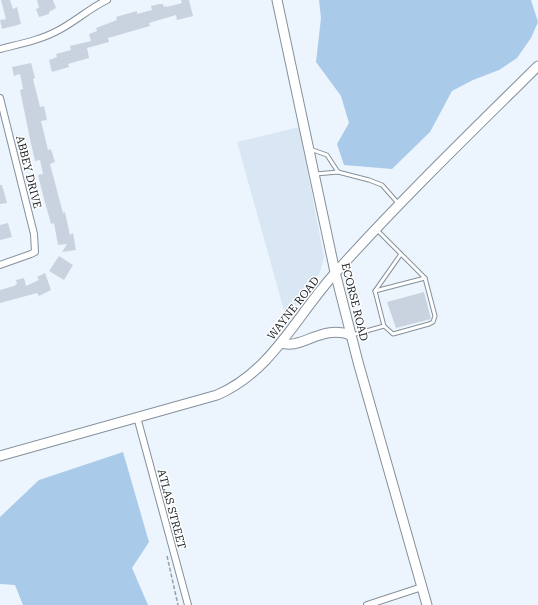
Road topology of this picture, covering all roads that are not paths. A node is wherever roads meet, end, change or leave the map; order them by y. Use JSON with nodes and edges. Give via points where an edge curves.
{"nodes":[{"id":1,"x":107,"y":0,"type":"edge"},
{"id":2,"x":277,"y":0,"type":"edge"},
{"id":3,"x":0,"y":49,"type":"edge"},
{"id":4,"x":538,"y":66,"type":"edge"},
{"id":5,"x":0,"y":98,"type":"edge"},
{"id":6,"x":308,"y":148,"type":"junction"},
{"id":7,"x":338,"y":172,"type":"junction"},
{"id":8,"x":314,"y":174,"type":"junction"},
{"id":9,"x":399,"y":204,"type":"junction"},
{"id":10,"x":376,"y":229,"type":"junction"},
{"id":11,"x":401,"y":254,"type":"junction"},
{"id":12,"x":0,"y":265,"type":"edge"},
{"id":13,"x":335,"y":272,"type":"junction"},
{"id":14,"x":425,"y":278,"type":"junction"},
{"id":15,"x":376,"y":291,"type":"junction"},
{"id":16,"x":384,"y":326,"type":"junction"},
{"id":17,"x":352,"y":335,"type":"junction"},
{"id":18,"x":281,"y":343,"type":"junction"},
{"id":19,"x":137,"y":417,"type":"junction"},
{"id":20,"x":0,"y":456,"type":"edge"},
{"id":21,"x":422,"y":587,"type":"junction"},
{"id":22,"x":188,"y":605,"type":"edge"},
{"id":23,"x":369,"y":605,"type":"edge"},
{"id":24,"x":427,"y":605,"type":"edge"}],
"edges":[{"from":1,"to":3,"type":"street","via":[[95,5],[59,30]]},
{"from":2,"to":6,"type":"main road","name":"ECORSE ROAD"},
{"from":4,"to":9,"type":"main road","name":"WAYNE ROAD"},
{"from":5,"to":12,"type":"street","name":"ABBEY DRIVE","via":[[34,234],[35,252]]},
{"from":6,"to":7,"type":"lane","via":[[327,156]]},
{"from":6,"to":8,"type":"main road","name":"ECORSE ROAD"},
{"from":7,"to":8,"type":"lane"},
{"from":7,"to":9,"type":"lane","via":[[382,185]]},
{"from":8,"to":13,"type":"main road","name":"ECORSE ROAD"},
{"from":9,"to":10,"type":"main road","name":"WAYNE ROAD"},
{"from":10,"to":11,"type":"lane"},
{"from":10,"to":13,"type":"main road","name":"WAYNE ROAD"},
{"from":11,"to":14,"type":"lane"},
{"from":11,"to":15,"type":"lane"},
{"from":13,"to":17,"type":"main road","name":"ECORSE ROAD"},
{"from":13,"to":18,"type":"main road","name":"WAYNE ROAD"},
{"from":14,"to":15,"type":"lane"},
{"from":14,"to":16,"type":"lane","via":[[435,316],[433,322],[393,334]]},
{"from":15,"to":16,"type":"lane"},
{"from":16,"to":17,"type":"lane"},
{"from":17,"to":18,"type":"main road","via":[[341,331],[326,333],[289,346]]},
{"from":17,"to":21,"type":"main road","name":"ECORSE ROAD"},
{"from":18,"to":19,"type":"main road","name":"WAYNE ROAD","via":[[253,374],[231,389]]},
{"from":19,"to":20,"type":"main road","name":"WAYNE ROAD"},
{"from":19,"to":22,"type":"street","name":"ATLAS STREET"},
{"from":21,"to":23,"type":"street"},
{"from":21,"to":24,"type":"main road","name":"ECORSE ROAD"}]}
